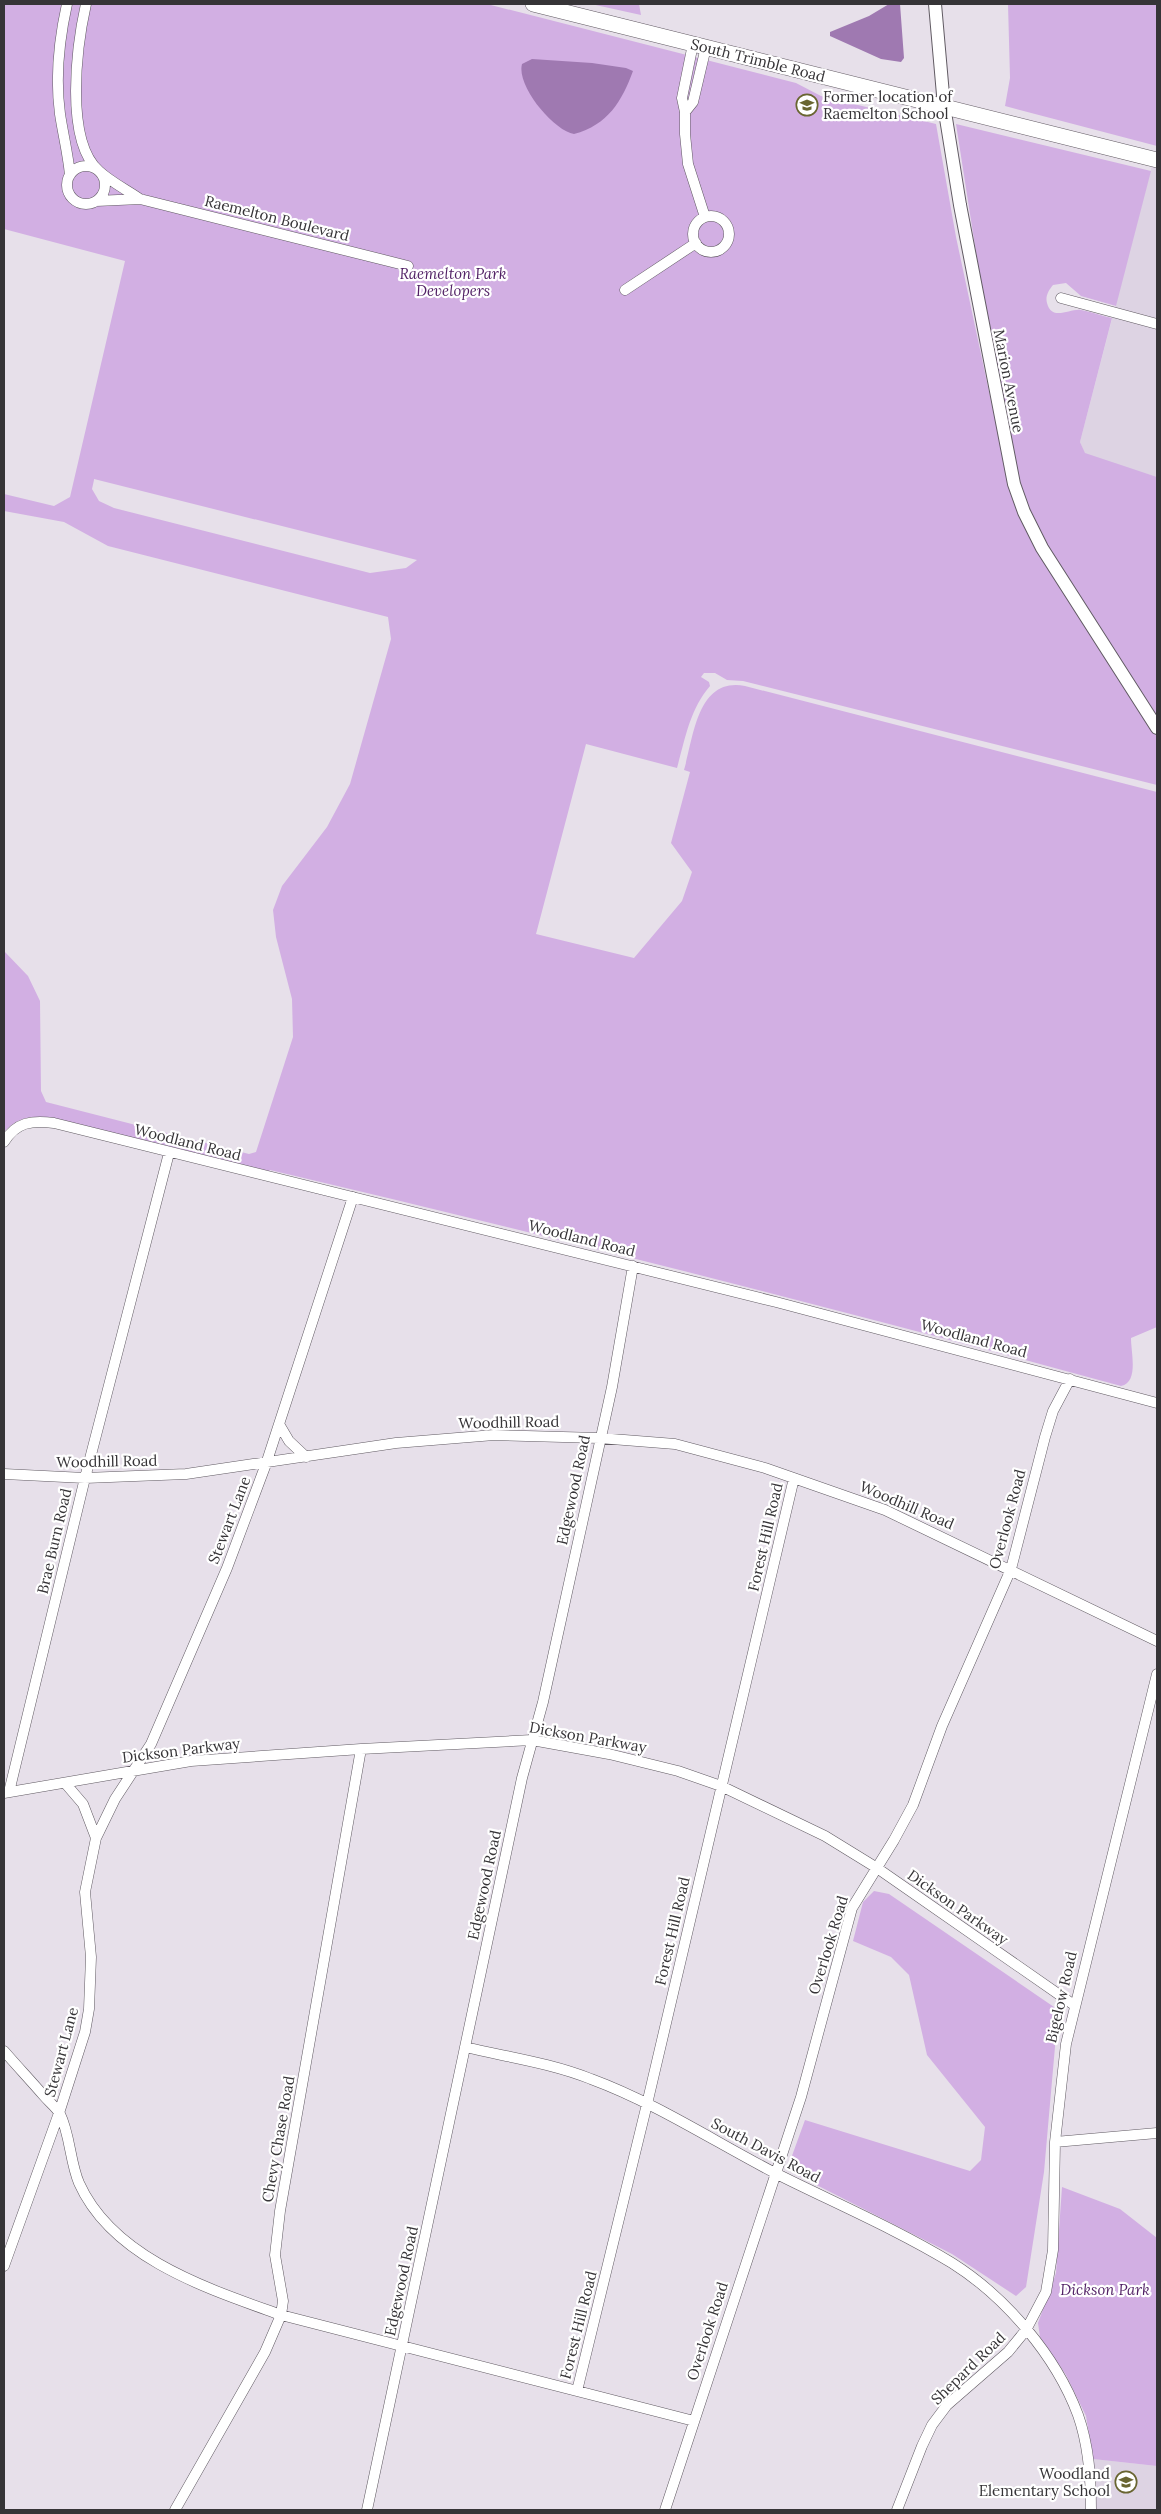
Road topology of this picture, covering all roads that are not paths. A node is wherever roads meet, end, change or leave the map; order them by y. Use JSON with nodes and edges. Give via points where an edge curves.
{"nodes":[{"id":1,"x":68,"y":4,"type":"edge"},
{"id":2,"x":86,"y":4,"type":"edge"},
{"id":3,"x":533,"y":4,"type":"edge"},
{"id":4,"x":935,"y":4,"type":"edge"},
{"id":5,"x":700,"y":45,"type":"junction"},
{"id":6,"x":944,"y":106,"type":"junction"},
{"id":7,"x":1157,"y":160,"type":"edge"},
{"id":8,"x":98,"y":170,"type":"junction"},
{"id":9,"x":70,"y":175,"type":"junction"},
{"id":10,"x":140,"y":199,"type":"junction"},
{"id":11,"x":96,"y":201,"type":"junction"},
{"id":12,"x":705,"y":217,"type":"junction"},
{"id":13,"x":696,"y":243,"type":"junction"},
{"id":14,"x":408,"y":266,"type":"dead end"},
{"id":15,"x":625,"y":290,"type":"dead end"},
{"id":16,"x":1061,"y":298,"type":"dead end"},
{"id":17,"x":1157,"y":324,"type":"edge"},
{"id":18,"x":1157,"y":728,"type":"edge"},
{"id":19,"x":4,"y":1142,"type":"edge"},
{"id":20,"x":169,"y":1153,"type":"junction"},
{"id":21,"x":354,"y":1197,"type":"junction"},
{"id":22,"x":633,"y":1266,"type":"junction"},
{"id":23,"x":1070,"y":1379,"type":"junction"},
{"id":24,"x":1157,"y":1403,"type":"edge"},
{"id":25,"x":278,"y":1424,"type":"junction"},
{"id":26,"x":599,"y":1438,"type":"junction"},
{"id":27,"x":306,"y":1457,"type":"junction"},
{"id":28,"x":266,"y":1464,"type":"junction"},
{"id":29,"x":4,"y":1474,"type":"edge"},
{"id":30,"x":85,"y":1478,"type":"junction"},
{"id":31,"x":794,"y":1478,"type":"junction"},
{"id":32,"x":1011,"y":1570,"type":"junction"},
{"id":33,"x":1157,"y":1641,"type":"edge"},
{"id":34,"x":1157,"y":1674,"type":"edge"},
{"id":35,"x":532,"y":1740,"type":"junction"},
{"id":36,"x":361,"y":1749,"type":"junction"},
{"id":37,"x":136,"y":1770,"type":"junction"},
{"id":38,"x":65,"y":1783,"type":"junction"},
{"id":39,"x":721,"y":1786,"type":"junction"},
{"id":40,"x":6,"y":1792,"type":"edge"},
{"id":41,"x":96,"y":1838,"type":"junction"},
{"id":42,"x":876,"y":1868,"type":"junction"},
{"id":43,"x":1074,"y":2005,"type":"junction"},
{"id":44,"x":465,"y":2047,"type":"junction"},
{"id":45,"x":4,"y":2051,"type":"edge"},
{"id":46,"x":648,"y":2104,"type":"junction"},
{"id":47,"x":59,"y":2113,"type":"junction"},
{"id":48,"x":1157,"y":2133,"type":"edge"},
{"id":49,"x":1055,"y":2142,"type":"junction"},
{"id":50,"x":775,"y":2172,"type":"junction"},
{"id":51,"x":4,"y":2266,"type":"edge"},
{"id":52,"x":281,"y":2315,"type":"junction"},
{"id":53,"x":1026,"y":2330,"type":"junction"},
{"id":54,"x":402,"y":2348,"type":"junction"},
{"id":55,"x":578,"y":2391,"type":"junction"},
{"id":56,"x":694,"y":2421,"type":"junction"},
{"id":57,"x":175,"y":2510,"type":"edge"},
{"id":58,"x":366,"y":2510,"type":"edge"},
{"id":59,"x":665,"y":2510,"type":"edge"},
{"id":60,"x":897,"y":2510,"type":"edge"},
{"id":61,"x":1091,"y":2510,"type":"edge"}],
"edges":[{"from":1,"to":9,"type":"street","via":[[60,43],[58,78]]},
{"from":2,"to":8,"type":"street","name":"Raemelton Boulevard","via":[[76,58],[77,106],[84,143]]},
{"from":3,"to":5,"type":"main road","name":"South Trimble Road"},
{"from":4,"to":6,"type":"street","name":"Marion Avenue"},
{"from":5,"to":6,"type":"main road","name":"South Trimble Road"},
{"from":5,"to":12,"type":"street","via":[[693,102],[685,112],[686,150]]},
{"from":6,"to":7,"type":"main road","name":"South Trimble Road"},
{"from":6,"to":18,"type":"street","name":"Marion Avenue","via":[[986,346],[1009,465],[1020,501],[1042,548]]},
{"from":8,"to":9,"type":"street","via":[[85,166]]},
{"from":8,"to":10,"type":"street","name":"Raemelton Boulevard"},
{"from":8,"to":11,"type":"street","via":[[105,186]]},
{"from":9,"to":11,"type":"street","via":[[67,184],[73,198],[81,203]]},
{"from":10,"to":11,"type":"street","name":"Raemelton Boulevard"},
{"from":10,"to":14,"type":"street","name":"Raemelton Boulevard"},
{"from":12,"to":13,"type":"street","via":[[694,228]]},
{"from":12,"to":13,"type":"street","via":[[717,216],[726,223],[728,240],[716,251],[705,250]]},
{"from":13,"to":15,"type":"street"},
{"from":16,"to":17,"type":"street"},
{"from":19,"to":20,"type":"street","name":"Woodland Road","via":[[9,1133],[22,1124],[41,1121]]},
{"from":20,"to":21,"type":"street","name":"Woodland Road"},
{"from":20,"to":30,"type":"street","name":"Brae Burn Road"},
{"from":21,"to":22,"type":"street","name":"Woodland Road"},
{"from":21,"to":25,"type":"street","name":"Stewart Lane"},
{"from":22,"to":23,"type":"street","name":"Woodland Road"},
{"from":22,"to":26,"type":"street","name":"Edgewood Road","via":[[612,1387]]},
{"from":23,"to":24,"type":"street","name":"Woodland Road"},
{"from":23,"to":32,"type":"street","name":"Overlook Road","via":[[1050,1419]]},
{"from":25,"to":27,"type":"street","via":[[288,1441]]},
{"from":25,"to":28,"type":"street","name":"Stewart Lane"},
{"from":26,"to":27,"type":"street","name":"Woodhill Road","via":[[514,1435],[455,1438],[396,1443]]},
{"from":26,"to":31,"type":"street","name":"Woodhill Road","via":[[690,1447]]},
{"from":26,"to":35,"type":"street","name":"Edgewood Road"},
{"from":27,"to":28,"type":"street","name":"Woodhill Road"},
{"from":28,"to":30,"type":"street","name":"Woodhill Road","via":[[186,1474]]},
{"from":28,"to":37,"type":"street","name":"Stewart Lane","via":[[206,1618],[152,1744]]},
{"from":29,"to":30,"type":"street","name":"Woodhill Road"},
{"from":30,"to":40,"type":"street","name":"Brae Burn Road"},
{"from":31,"to":32,"type":"street","name":"Woodhill Road","via":[[893,1514]]},
{"from":31,"to":39,"type":"street","name":"Forest Hill Road"},
{"from":32,"to":33,"type":"street","name":"Woodhill Road"},
{"from":32,"to":42,"type":"street","name":"Overlook Road","via":[[942,1726],[913,1805]]},
{"from":34,"to":43,"type":"street","name":"Bigelow Road"},
{"from":35,"to":36,"type":"street","name":"Dickson Parkway"},
{"from":35,"to":39,"type":"street","name":"Dickson Parkway","via":[[637,1760]]},
{"from":35,"to":44,"type":"street","name":"Edgewood Road"},
{"from":36,"to":37,"type":"street","name":"Dickson Parkway","via":[[191,1761]]},
{"from":36,"to":52,"type":"street","name":"Chevy Chase Road","via":[[280,2210],[276,2255],[283,2301]]},
{"from":37,"to":38,"type":"street","name":"Dickson Parkway"},
{"from":37,"to":41,"type":"street","name":"Stewart Lane","via":[[115,1799]]},
{"from":38,"to":40,"type":"street","name":"Dickson Parkway"},
{"from":38,"to":41,"type":"street","name":"Stewart Lane","via":[[84,1804]]},
{"from":39,"to":42,"type":"street","name":"Dickson Parkway","via":[[825,1836]]},
{"from":39,"to":46,"type":"street","name":"Forest Hill Road"},
{"from":41,"to":47,"type":"street","name":"Stewart Lane","via":[[86,1892],[91,1957],[89,2009]]},
{"from":42,"to":43,"type":"street","name":"Dickson Parkway"},
{"from":42,"to":50,"type":"street","name":"Overlook Road","via":[[852,1908],[806,2080]]},
{"from":43,"to":49,"type":"street","name":"Bigelow Road","via":[[1061,2075]]},
{"from":44,"to":46,"type":"street","name":"South Davis Road","via":[[575,2073]]},
{"from":44,"to":54,"type":"street","name":"Edgewood Road"},
{"from":45,"to":47,"type":"street"},
{"from":46,"to":50,"type":"street","name":"South Davis Road"},
{"from":46,"to":55,"type":"street","name":"Forest Hill Road"},
{"from":47,"to":51,"type":"street","name":"Stewart Lane"},
{"from":47,"to":52,"type":"street","via":[[80,2184],[111,2229],[137,2249],[183,2275]]},
{"from":48,"to":49,"type":"street"},
{"from":49,"to":53,"type":"street","name":"Bigelow Road","via":[[1046,2292]]},
{"from":50,"to":53,"type":"street","name":"South Davis Road","via":[[954,2264],[993,2295]]},
{"from":50,"to":56,"type":"street","name":"Overlook Road"},
{"from":52,"to":54,"type":"street"},
{"from":52,"to":57,"type":"street","name":"Chevy Chase Road","via":[[265,2352]]},
{"from":53,"to":60,"type":"street","name":"Shepard Road","via":[[991,2368],[947,2405],[922,2446]]},
{"from":53,"to":61,"type":"street","name":"South Davis Road","via":[[1059,2376],[1078,2417],[1087,2453]]},
{"from":54,"to":55,"type":"street"},
{"from":54,"to":58,"type":"street","name":"Edgewood Road"},
{"from":55,"to":56,"type":"street"},
{"from":56,"to":59,"type":"street","name":"Overlook Road"}]}
